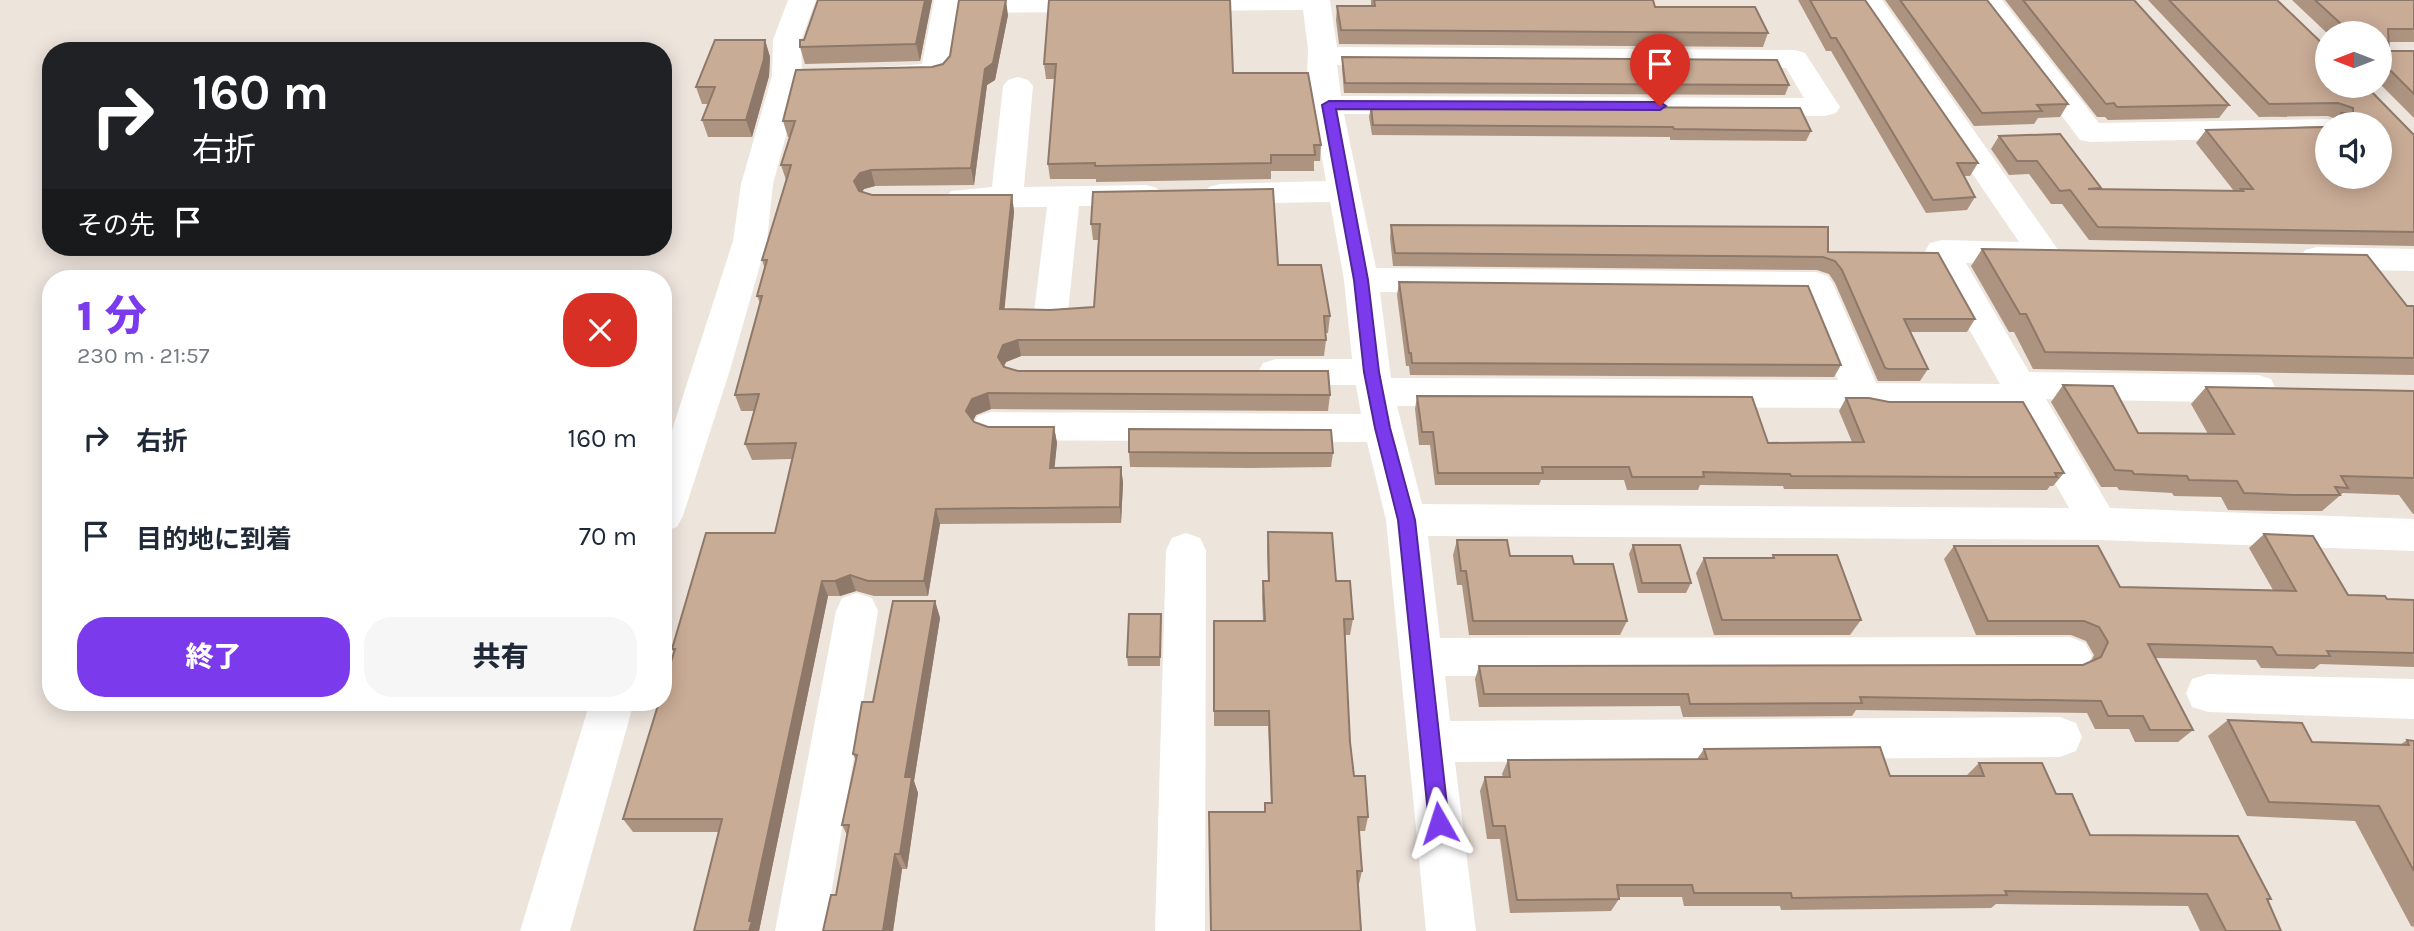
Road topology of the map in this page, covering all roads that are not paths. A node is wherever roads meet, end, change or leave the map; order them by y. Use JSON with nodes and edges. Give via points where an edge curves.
{"nodes":[{"id":1,"x":802,"y":0,"type":"edge"},
{"id":2,"x":1868,"y":0,"type":"edge"},
{"id":3,"x":1988,"y":0,"type":"edge"},
{"id":4,"x":1316,"y":1,"type":"edge"},
{"id":5,"x":948,"y":2,"type":"edge"},
{"id":6,"x":1325,"y":56,"type":"junction"},
{"id":7,"x":868,"y":74,"type":"edge"},
{"id":8,"x":1018,"y":86,"type":"dead end"},
{"id":9,"x":2222,"y":99,"type":"edge"},
{"id":10,"x":1329,"y":105,"type":"junction"},
{"id":11,"x":2315,"y":128,"type":"edge"},
{"id":12,"x":2249,"y":129,"type":"junction"},
{"id":13,"x":2091,"y":133,"type":"junction"},
{"id":14,"x":2053,"y":135,"type":"edge"},
{"id":15,"x":2002,"y":137,"type":"edge"},
{"id":16,"x":1964,"y":139,"type":"junction"},
{"id":17,"x":1344,"y":191,"type":"junction"},
{"id":18,"x":1064,"y":196,"type":"junction"},
{"id":19,"x":1007,"y":197,"type":"junction"},
{"id":20,"x":929,"y":198,"type":"edge"},
{"id":21,"x":2291,"y":258,"type":"edge"},
{"id":22,"x":2414,"y":260,"type":"edge"},
{"id":23,"x":1361,"y":280,"type":"junction"},
{"id":24,"x":1051,"y":312,"type":"edge"},
{"id":25,"x":1237,"y":372,"type":"edge"},
{"id":26,"x":2292,"y":390,"type":"edge"},
{"id":27,"x":2024,"y":391,"type":"junction"},
{"id":28,"x":1862,"y":394,"type":"junction"},
{"id":29,"x":1377,"y":397,"type":"junction"},
{"id":30,"x":991,"y":426,"type":"edge"},
{"id":31,"x":672,"y":489,"type":"edge"},
{"id":32,"x":1406,"y":520,"type":"junction"},
{"id":33,"x":2098,"y":524,"type":"junction"},
{"id":34,"x":2414,"y":535,"type":"edge"},
{"id":35,"x":1186,"y":550,"type":"dead end"},
{"id":36,"x":858,"y":611,"type":"dead end"},
{"id":37,"x":2070,"y":656,"type":"dead end"},
{"id":38,"x":1421,"y":657,"type":"junction"},
{"id":39,"x":2208,"y":693,"type":"dead end"},
{"id":40,"x":2414,"y":699,"type":"edge"},
{"id":41,"x":609,"y":711,"type":"edge"},
{"id":42,"x":2060,"y":737,"type":"dead end"},
{"id":43,"x":1430,"y":742,"type":"junction"},
{"id":44,"x":545,"y":931,"type":"edge"},
{"id":45,"x":800,"y":931,"type":"edge"},
{"id":46,"x":1180,"y":931,"type":"edge"},
{"id":47,"x":1451,"y":931,"type":"edge"}],
"edges":[{"from":1,"to":31,"type":"street","via":[[787,40],[800,76],[757,184],[750,241]]},
{"from":2,"to":16,"type":"street"},
{"from":3,"to":13,"type":"street"},
{"from":4,"to":5,"type":"street"},
{"from":4,"to":6,"type":"street"},
{"from":5,"to":7,"type":"street","via":[[935,72]]},
{"from":6,"to":10,"type":"street","via":[[1322,77]]},
{"from":6,"to":10,"type":"street","via":[[1795,59],[1825,107]]},
{"from":8,"to":19,"type":"street"},
{"from":9,"to":12,"type":"street"},
{"from":10,"to":17,"type":"street"},
{"from":11,"to":12,"type":"street"},
{"from":12,"to":13,"type":"street"},
{"from":13,"to":14,"type":"street"},
{"from":15,"to":16,"type":"street"},
{"from":16,"to":27,"type":"street","via":[[2058,254],[1942,251]]},
{"from":17,"to":18,"type":"street"},
{"from":17,"to":23,"type":"street"},
{"from":18,"to":19,"type":"street"},
{"from":18,"to":24,"type":"street"},
{"from":19,"to":20,"type":"street"},
{"from":21,"to":22,"type":"street"},
{"from":23,"to":28,"type":"street","via":[[1816,284]]},
{"from":23,"to":29,"type":"street"},
{"from":25,"to":29,"type":"street"},
{"from":26,"to":27,"type":"street"},
{"from":27,"to":28,"type":"street","via":[[1881,398]]},
{"from":27,"to":33,"type":"street"},
{"from":28,"to":29,"type":"street"},
{"from":29,"to":30,"type":"street"},
{"from":29,"to":32,"type":"street"},
{"from":32,"to":33,"type":"street"},
{"from":32,"to":38,"type":"street"},
{"from":33,"to":34,"type":"street"},
{"from":35,"to":46,"type":"street"},
{"from":36,"to":45,"type":"street"},
{"from":37,"to":38,"type":"street"},
{"from":38,"to":43,"type":"street"},
{"from":39,"to":40,"type":"street"},
{"from":41,"to":44,"type":"street"},
{"from":42,"to":43,"type":"street"},
{"from":43,"to":47,"type":"street"}]}
